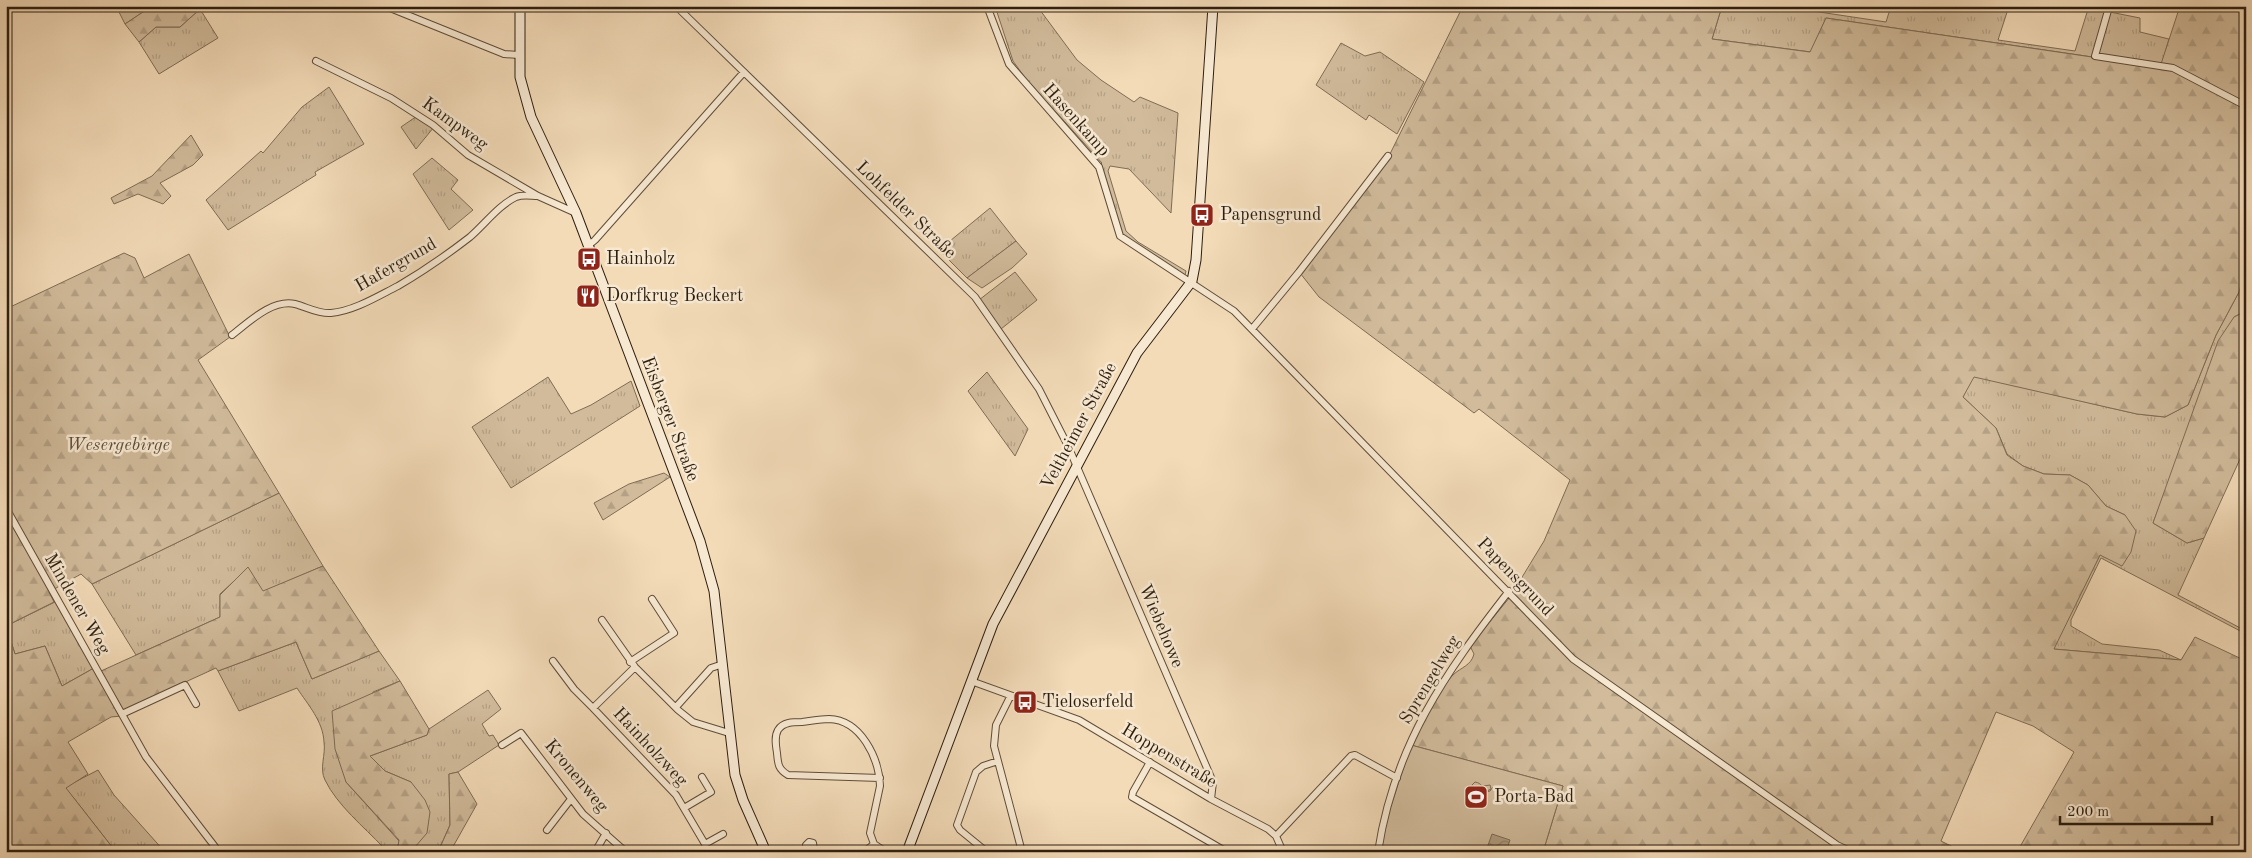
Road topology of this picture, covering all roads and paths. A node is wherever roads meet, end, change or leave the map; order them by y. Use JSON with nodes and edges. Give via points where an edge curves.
{"nodes":[{"id":1,"x":385,"y":6,"type":"edge"},
{"id":2,"x":520,"y":6,"type":"edge"},
{"id":3,"x":676,"y":6,"type":"edge"},
{"id":4,"x":987,"y":6,"type":"edge"},
{"id":5,"x":1213,"y":6,"type":"edge"},
{"id":6,"x":2109,"y":7,"type":"edge"},
{"id":7,"x":518,"y":56,"type":"junction"},
{"id":8,"x":316,"y":61,"type":"dead end"},
{"id":9,"x":744,"y":72,"type":"junction"},
{"id":10,"x":2246,"y":106,"type":"edge"},
{"id":11,"x":1388,"y":156,"type":"dead end"},
{"id":12,"x":538,"y":196,"type":"junction"},
{"id":13,"x":576,"y":213,"type":"junction"},
{"id":14,"x":589,"y":245,"type":"junction"},
{"id":15,"x":1192,"y":281,"type":"junction"},
{"id":16,"x":1252,"y":329,"type":"junction"},
{"id":17,"x":232,"y":335,"type":"dead end"},
{"id":18,"x":1075,"y":466,"type":"junction"},
{"id":19,"x":6,"y":508,"type":"edge"},
{"id":20,"x":1509,"y":591,"type":"junction"},
{"id":21,"x":652,"y":599,"type":"dead end"},
{"id":22,"x":602,"y":620,"type":"dead end"},
{"id":23,"x":553,"y":661,"type":"dead end"},
{"id":24,"x":723,"y":664,"type":"junction"},
{"id":25,"x":633,"y":665,"type":"junction"},
{"id":26,"x":971,"y":681,"type":"junction"},
{"id":27,"x":1010,"y":697,"type":"junction"},
{"id":28,"x":196,"y":704,"type":"dead end"},
{"id":29,"x":676,"y":707,"type":"junction"},
{"id":30,"x":593,"y":708,"type":"junction"},
{"id":31,"x":122,"y":714,"type":"junction"},
{"id":32,"x":729,"y":733,"type":"junction"},
{"id":33,"x":502,"y":745,"type":"dead end"},
{"id":34,"x":998,"y":762,"type":"junction"},
{"id":35,"x":1150,"y":762,"type":"junction"},
{"id":36,"x":702,"y":777,"type":"dead end"},
{"id":37,"x":880,"y":778,"type":"junction"},
{"id":38,"x":1397,"y":778,"type":"junction"},
{"id":39,"x":571,"y":799,"type":"junction"},
{"id":40,"x":1210,"y":799,"type":"junction"},
{"id":41,"x":684,"y":808,"type":"junction"},
{"id":42,"x":547,"y":830,"type":"dead end"},
{"id":43,"x":606,"y":833,"type":"junction"},
{"id":44,"x":723,"y":834,"type":"dead end"},
{"id":45,"x":1276,"y":836,"type":"junction"},
{"id":46,"x":874,"y":844,"type":"junction"},
{"id":47,"x":219,"y":852,"type":"edge"},
{"id":48,"x":595,"y":852,"type":"edge"},
{"id":49,"x":626,"y":852,"type":"edge"},
{"id":50,"x":766,"y":852,"type":"edge"},
{"id":51,"x":864,"y":852,"type":"edge"},
{"id":52,"x":886,"y":852,"type":"edge"},
{"id":53,"x":907,"y":852,"type":"edge"},
{"id":54,"x":987,"y":852,"type":"edge"},
{"id":55,"x":1022,"y":852,"type":"edge"},
{"id":56,"x":1227,"y":852,"type":"edge"},
{"id":57,"x":1283,"y":852,"type":"edge"},
{"id":58,"x":1378,"y":852,"type":"edge"},
{"id":59,"x":1852,"y":852,"type":"edge"}],
"edges":[{"from":1,"to":7,"type":"street","via":[[504,54]]},
{"from":2,"to":7,"type":"main road","name":"Eisberger Straße"},
{"from":3,"to":9,"type":"street","name":"Lohfelder Straße"},
{"from":4,"to":15,"type":"street","name":"Hasenkamp","via":[[1009,64],[1099,167],[1120,236]]},
{"from":5,"to":15,"type":"main road","name":"Veltheimer Straße"},
{"from":6,"to":10,"type":"street","via":[[2095,56],[2173,68]]},
{"from":7,"to":13,"type":"main road","name":"Eisberger Straße","via":[[520,77],[532,117]]},
{"from":8,"to":12,"type":"street","name":"Kampweg","via":[[391,98],[433,125],[468,155]]},
{"from":9,"to":14,"type":"street"},
{"from":9,"to":18,"type":"street","name":"Lohfelder Straße","via":[[975,298],[1039,389]]},
{"from":11,"to":16,"type":"street"},
{"from":12,"to":13,"type":"street","name":"Kampweg"},
{"from":12,"to":17,"type":"street","name":"Hafergrund","via":[[519,196],[510,200],[451,250],[372,299],[342,311],[325,313],[281,304],[261,313]]},
{"from":13,"to":14,"type":"main road","name":"Eisberger Straße"},
{"from":14,"to":24,"type":"main road","name":"Eisberger Straße","via":[[700,541],[714,591]]},
{"from":15,"to":16,"type":"street","name":"Papensgrund","via":[[1234,311]]},
{"from":15,"to":18,"type":"main road","name":"Veltheimer Straße","via":[[1143,343]]},
{"from":16,"to":20,"type":"street","name":"Papensgrund"},
{"from":18,"to":26,"type":"main road","name":"Veltheimer Straße","via":[[993,624]]},
{"from":18,"to":40,"type":"street","name":"Wiebehowe","via":[[1213,782]]},
{"from":19,"to":31,"type":"street","name":"Mindener Weg"},
{"from":20,"to":38,"type":"street","name":"Sprengelweg","via":[[1460,655],[1428,705]]},
{"from":20,"to":59,"type":"street","name":"Papensgrund","via":[[1574,659],[1837,845]]},
{"from":21,"to":25,"type":"street","name":"Hainholzweg","via":[[674,633]]},
{"from":22,"to":25,"type":"street"},
{"from":23,"to":30,"type":"street","name":"Hainholzweg"},
{"from":24,"to":29,"type":"street","via":[[711,668]]},
{"from":24,"to":32,"type":"main road","name":"Eisberger Straße"},
{"from":25,"to":29,"type":"street"},
{"from":25,"to":30,"type":"street","name":"Hainholzweg"},
{"from":26,"to":27,"type":"street","name":"Hoppenstraße"},
{"from":26,"to":53,"type":"main road","name":"Veltheimer Straße"},
{"from":27,"to":34,"type":"street","via":[[994,735]]},
{"from":27,"to":35,"type":"street","name":"Hoppenstraße","via":[[1079,720]]},
{"from":28,"to":31,"type":"street","via":[[185,685]]},
{"from":29,"to":32,"type":"street","via":[[693,722]]},
{"from":30,"to":41,"type":"street","name":"Hainholzweg","via":[[676,795]]},
{"from":31,"to":47,"type":"street","name":"Mindener Weg","via":[[146,757]]},
{"from":32,"to":50,"type":"main road","name":"Eisberger Straße","via":[[735,775]]},
{"from":33,"to":39,"type":"street","name":"Kronenweg","via":[[521,733]]},
{"from":34,"to":54,"type":"street","via":[[983,766],[976,772],[957,825]]},
{"from":34,"to":55,"type":"street"},
{"from":35,"to":40,"type":"street","name":"Hoppenstraße"},
{"from":35,"to":56,"type":"street","via":[[1132,797]]},
{"from":36,"to":41,"type":"street","name":"Hainholzweg","via":[[712,792]]},
{"from":37,"to":37,"type":"street","via":[[872,751],[849,725],[829,719],[784,724],[778,731],[778,763],[782,772],[788,775]]},
{"from":37,"to":46,"type":"street","via":[[870,833]]},
{"from":38,"to":45,"type":"street","via":[[1355,754]]},
{"from":38,"to":58,"type":"street","name":"Sprengelweg","via":[[1382,823]]},
{"from":39,"to":42,"type":"street"},
{"from":39,"to":43,"type":"street","name":"Kronenweg"},
{"from":40,"to":45,"type":"street","name":"Hoppenstraße","via":[[1257,821]]},
{"from":41,"to":44,"type":"street","name":"Hainholzweg","via":[[705,844]]},
{"from":43,"to":48,"type":"street"},
{"from":43,"to":49,"type":"street","name":"Kronenweg"},
{"from":45,"to":57,"type":"street","name":"Hoppenstraße"},
{"from":46,"to":51,"type":"street"},
{"from":46,"to":52,"type":"street"}]}
